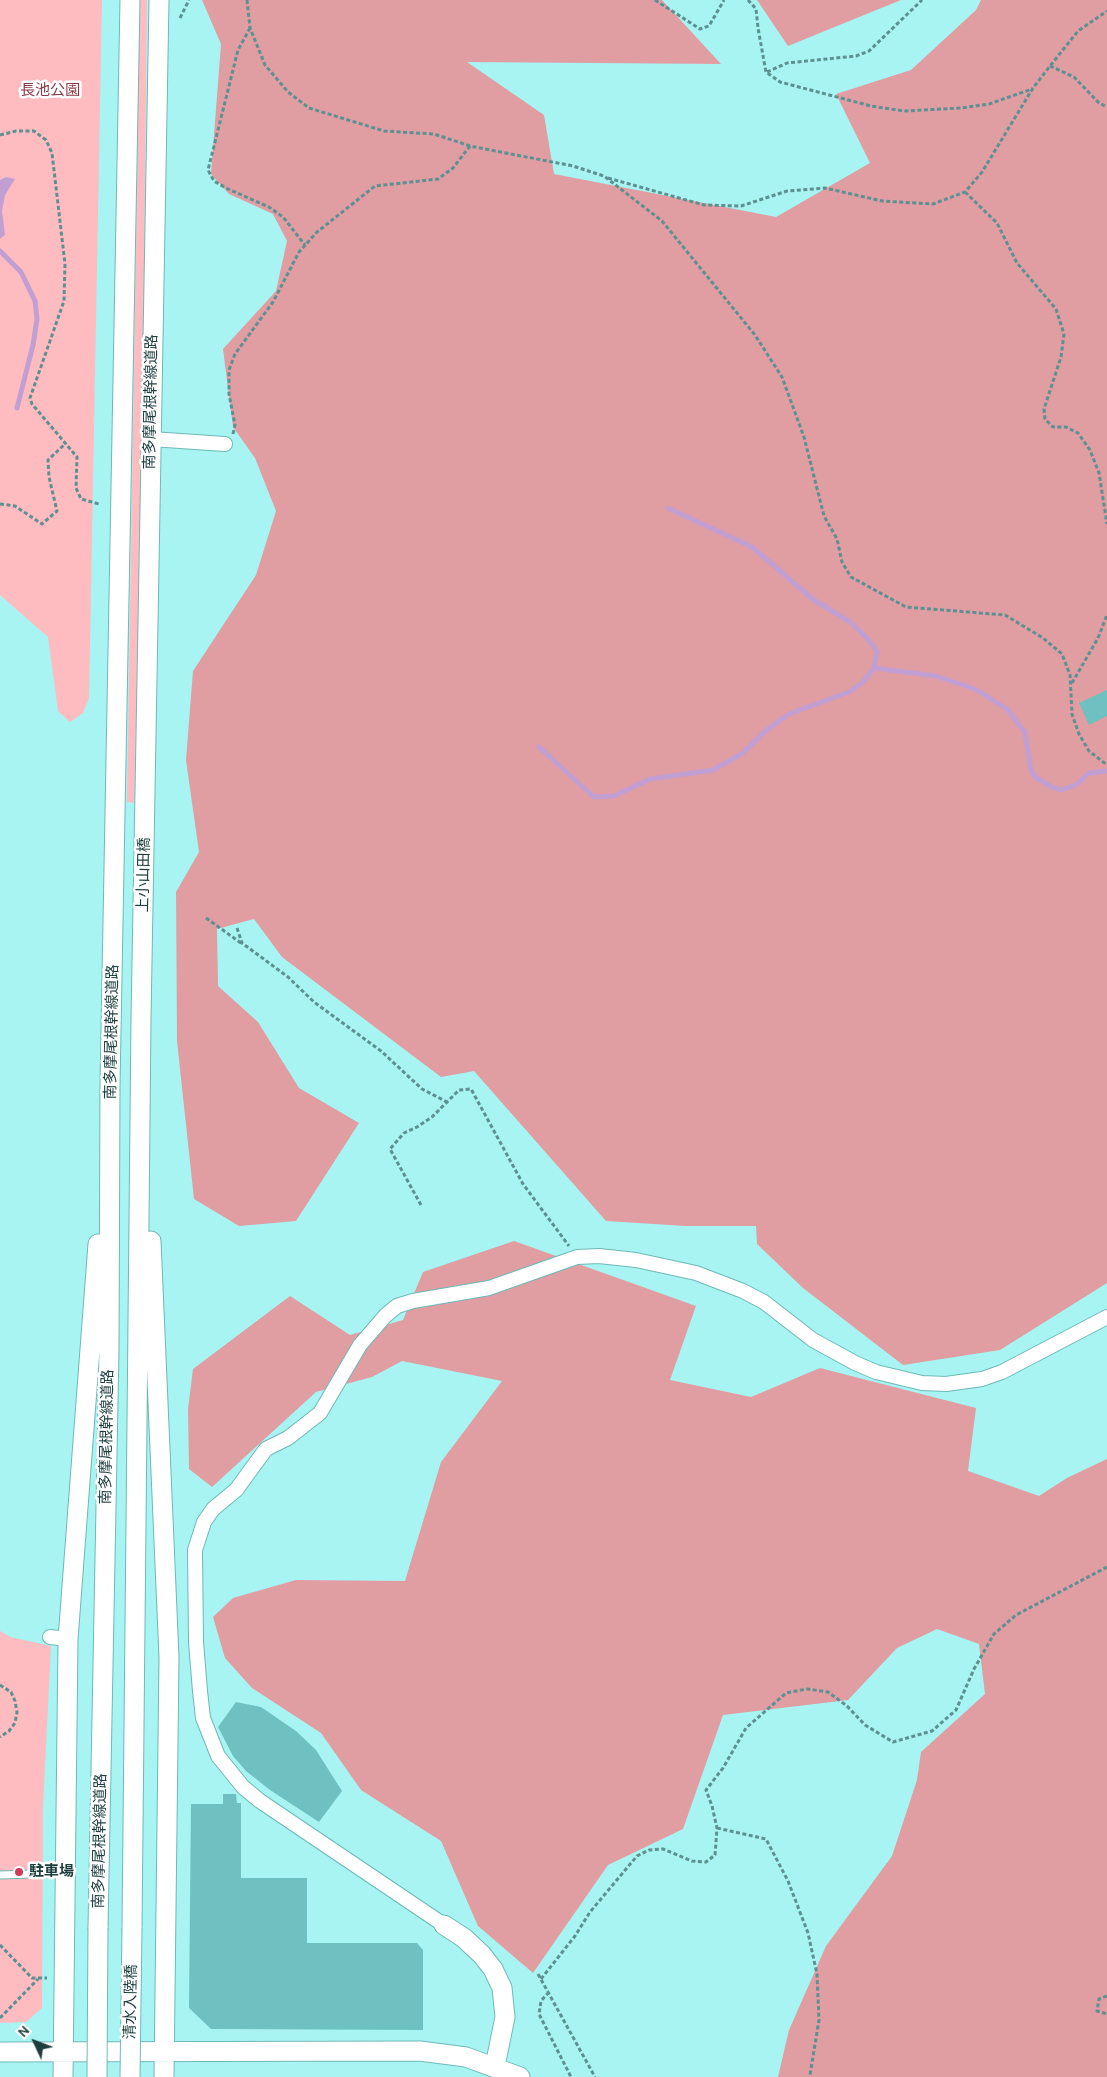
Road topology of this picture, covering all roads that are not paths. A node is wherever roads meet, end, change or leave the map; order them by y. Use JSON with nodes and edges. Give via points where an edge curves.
{"nodes":[{"id":1,"x":130,"y":0,"type":"edge"},
{"id":2,"x":159,"y":0,"type":"edge"},
{"id":3,"x":151,"y":439,"type":"junction"},
{"id":4,"x":229,"y":442,"type":"road end"},
{"id":5,"x":116,"y":804,"type":"joint"},
{"id":6,"x":145,"y":804,"type":"joint"},
{"id":7,"x":114,"y":945,"type":"joint"},
{"id":8,"x":143,"y":946,"type":"joint"},
{"id":9,"x":141,"y":1018,"type":"junction"},
{"id":10,"x":110,"y":1085,"type":"junction"},
{"id":11,"x":1107,"y":1316,"type":"edge"},
{"id":12,"x":64,"y":1873,"type":"junction"},
{"id":13,"x":0,"y":1875,"type":"edge"},
{"id":14,"x":444,"y":1925,"type":"joint"},
{"id":15,"x":132,"y":1928,"type":"joint"},
{"id":16,"x":0,"y":2052,"type":"edge"},
{"id":17,"x":164,"y":2052,"type":"junction"},
{"id":18,"x":63,"y":2053,"type":"junction"},
{"id":19,"x":495,"y":2066,"type":"junction"},
{"id":20,"x":63,"y":2077,"type":"edge"},
{"id":21,"x":97,"y":2077,"type":"edge"},
{"id":22,"x":130,"y":2077,"type":"edge"},
{"id":23,"x":164,"y":2077,"type":"edge"},
{"id":24,"x":520,"y":2077,"type":"edge"}],
"edges":[{"from":1,"to":5,"type":"main road","name":"南多摩尾根幹線道路"},
{"from":2,"to":3,"type":"main road","name":"南多摩尾根幹線道路"},
{"from":3,"to":4,"type":"street"},
{"from":3,"to":6,"type":"main road","name":"南多摩尾根幹線道路"},
{"from":5,"to":7,"type":"main road","name":"上小山田橋"},
{"from":6,"to":8,"type":"main road","name":"上小山田橋"},
{"from":7,"to":10,"type":"main road","name":"南多摩尾根幹線道路"},
{"from":8,"to":9,"type":"main road","name":"南多摩尾根幹線道路"},
{"from":9,"to":15,"type":"main road","name":"南多摩尾根幹線道路"},
{"from":9,"to":17,"type":"main road","via":[[169,1657]]},
{"from":10,"to":12,"type":"main road","via":[[59,1638]]},
{"from":10,"to":21,"type":"main road","name":"南多摩尾根幹線道路","bridge":true},
{"from":11,"to":14,"type":"street","via":[[1002,1372],[968,1382],[946,1384],[897,1378],[855,1364],[814,1340],[764,1302],[720,1281],[636,1260],[577,1256],[489,1288],[413,1301],[398,1306],[385,1316],[360,1345],[320,1413],[288,1438],[266,1449],[236,1490],[213,1509],[204,1522],[195,1550],[200,1691],[203,1718],[218,1756],[230,1773],[260,1801]]},
{"from":12,"to":13,"type":"lane"},
{"from":12,"to":18,"type":"main road"},
{"from":14,"to":19,"type":"main road","via":[[482,1955],[502,1988],[505,2017]]},
{"from":15,"to":22,"type":"main road","name":"清水入陸橋","bridge":true},
{"from":16,"to":18,"type":"main road"},
{"from":17,"to":18,"type":"main road"},
{"from":17,"to":19,"type":"main road","via":[[420,2050],[466,2057]]},
{"from":17,"to":23,"type":"main road"},
{"from":18,"to":20,"type":"main road"},
{"from":19,"to":24,"type":"main road"}]}
